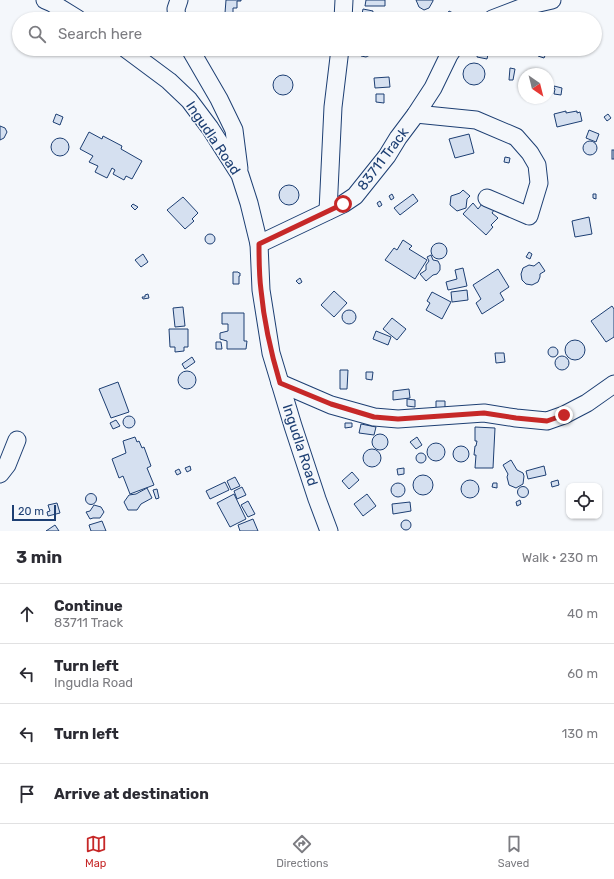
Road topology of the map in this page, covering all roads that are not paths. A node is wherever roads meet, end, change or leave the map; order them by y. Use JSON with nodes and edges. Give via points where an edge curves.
{"nodes":[{"id":1,"x":45,"y":0,"type":"edge"},
{"id":2,"x":179,"y":0,"type":"edge"},
{"id":3,"x":344,"y":0,"type":"edge"},
{"id":4,"x":552,"y":0,"type":"edge"},
{"id":5,"x":67,"y":12,"type":"edge"},
{"id":6,"x":176,"y":12,"type":"edge"},
{"id":7,"x":343,"y":12,"type":"edge"},
{"id":8,"x":510,"y":12,"type":"edge"},
{"id":9,"x":135,"y":56,"type":"edge"},
{"id":10,"x":194,"y":56,"type":"edge"},
{"id":11,"x":339,"y":56,"type":"edge"},
{"id":12,"x":449,"y":56,"type":"edge"},
{"id":13,"x":416,"y":114,"type":"junction"},
{"id":14,"x":240,"y":175,"type":"junction"},
{"id":15,"x":487,"y":198,"type":"dead end"},
{"id":16,"x":328,"y":211,"type":"junction"},
{"id":17,"x":259,"y":244,"type":"junction"},
{"id":18,"x":280,"y":383,"type":"junction"},
{"id":19,"x":614,"y":384,"type":"edge"},
{"id":20,"x":17,"y":440,"type":"dead end"},
{"id":21,"x":0,"y":474,"type":"edge"},
{"id":22,"x":329,"y":531,"type":"edge"}],
"edges":[{"from":1,"to":5,"type":"street"},
{"from":2,"to":6,"type":"street"},
{"from":3,"to":7,"type":"street"},
{"from":4,"to":8,"type":"street"},
{"from":9,"to":14,"type":"street","name":"Ingudla Road","via":[[189,100]]},
{"from":10,"to":14,"type":"street","via":[[234,130]]},
{"from":11,"to":16,"type":"street","via":[[333,107]]},
{"from":12,"to":13,"type":"street","name":"83711 Track","via":[[433,88]]},
{"from":13,"to":15,"type":"street","via":[[476,120],[516,137],[530,153],[537,165],[539,183],[530,216]]},
{"from":13,"to":16,"type":"street","name":"83711 Track","via":[[355,196]]},
{"from":14,"to":17,"type":"street","name":"Ingudla Road"},
{"from":16,"to":17,"type":"street","name":"83711 Track"},
{"from":17,"to":18,"type":"street","name":"Ingudla Road","via":[[266,326]]},
{"from":18,"to":19,"type":"street","via":[[331,404],[374,417],[398,419],[484,413],[547,421],[587,403]]},
{"from":18,"to":22,"type":"street","name":"Ingudla Road"},
{"from":20,"to":21,"type":"street"}]}
